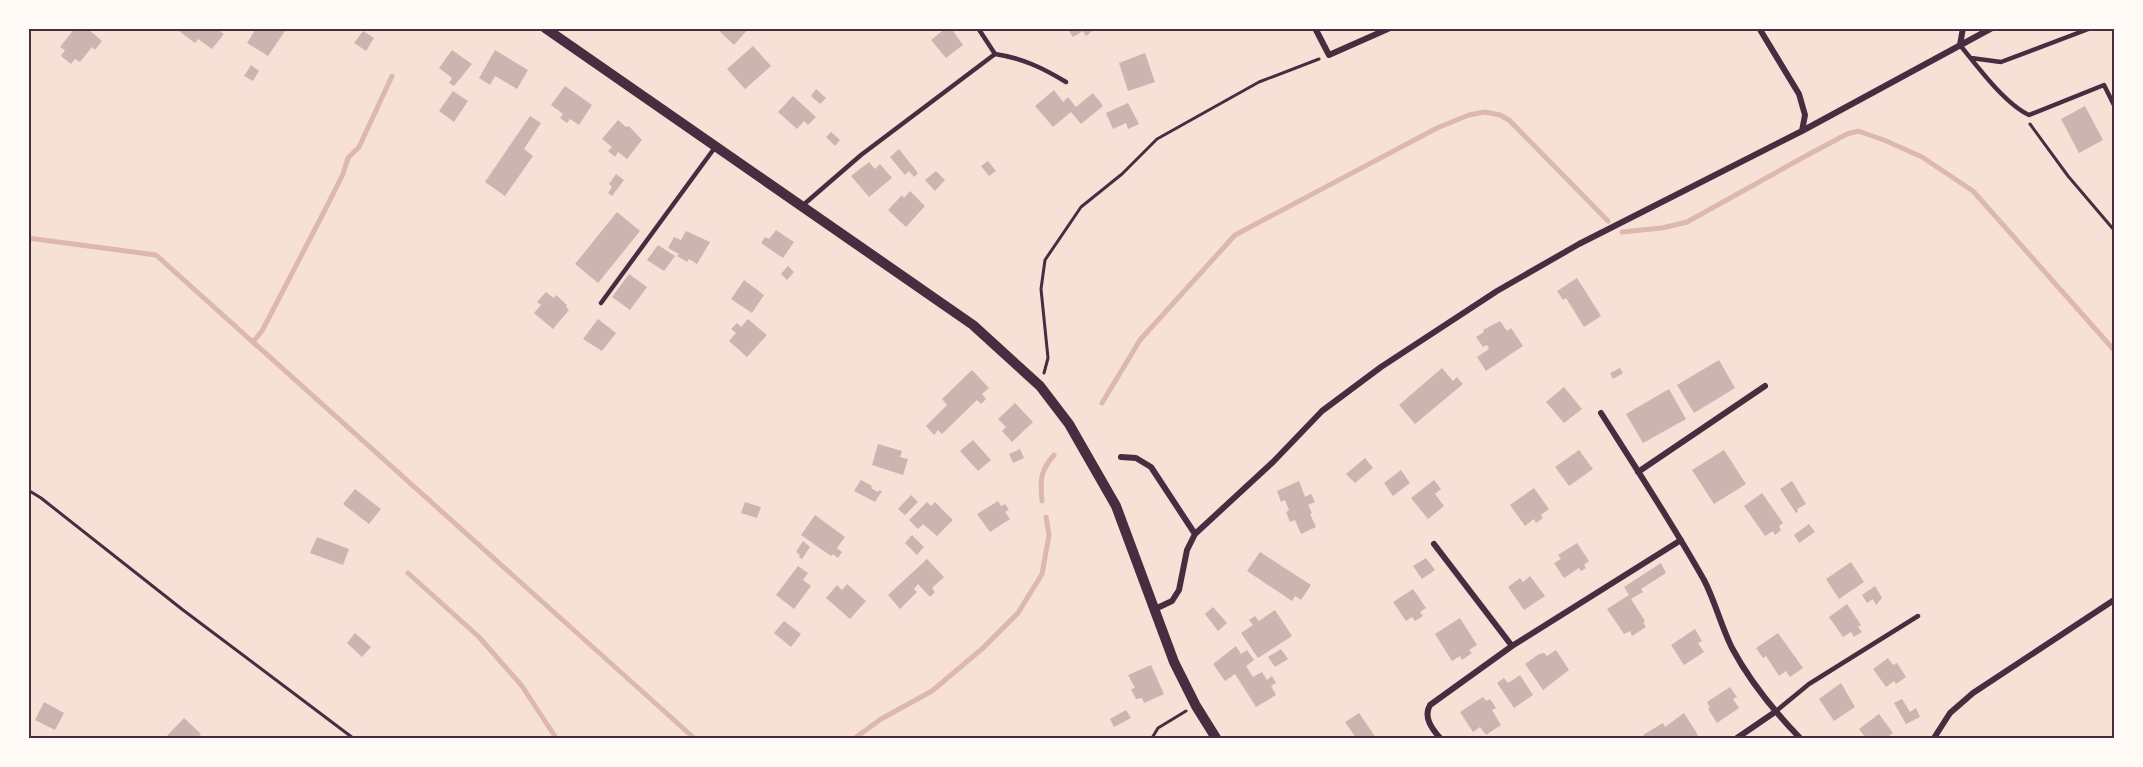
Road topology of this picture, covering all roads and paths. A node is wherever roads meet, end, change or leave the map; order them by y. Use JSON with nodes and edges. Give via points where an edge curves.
{"nodes":[{"id":1,"x":545,"y":28,"type":"edge"},
{"id":2,"x":978,"y":28,"type":"edge"},
{"id":3,"x":1315,"y":28,"type":"edge"},
{"id":4,"x":1390,"y":28,"type":"edge"},
{"id":5,"x":1759,"y":28,"type":"edge"},
{"id":6,"x":1963,"y":28,"type":"edge"},
{"id":7,"x":1992,"y":28,"type":"edge"},
{"id":8,"x":2091,"y":28,"type":"edge"},
{"id":9,"x":1960,"y":45,"type":"junction"},
{"id":10,"x":995,"y":54,"type":"junction"},
{"id":11,"x":1329,"y":55,"type":"junction"},
{"id":12,"x":1970,"y":57,"type":"junction"},
{"id":13,"x":1066,"y":82,"type":"dead end"},
{"id":14,"x":2115,"y":105,"type":"edge"},
{"id":15,"x":2022,"y":112,"type":"junction"},
{"id":16,"x":1802,"y":131,"type":"junction"},
{"id":17,"x":716,"y":146,"type":"junction"},
{"id":18,"x":802,"y":206,"type":"junction"},
{"id":19,"x":2115,"y":230,"type":"edge"},
{"id":20,"x":601,"y":303,"type":"dead end"},
{"id":21,"x":1040,"y":386,"type":"junction"},
{"id":22,"x":1765,"y":386,"type":"dead end"},
{"id":23,"x":1601,"y":413,"type":"dead end"},
{"id":24,"x":1121,"y":457,"type":"dead end"},
{"id":25,"x":1638,"y":472,"type":"junction"},
{"id":26,"x":28,"y":490,"type":"edge"},
{"id":27,"x":1195,"y":534,"type":"junction"},
{"id":28,"x":1681,"y":540,"type":"junction"},
{"id":29,"x":1434,"y":544,"type":"dead end"},
{"id":30,"x":2115,"y":600,"type":"edge"},
{"id":31,"x":1155,"y":609,"type":"junction"},
{"id":32,"x":1918,"y":616,"type":"dead end"},
{"id":33,"x":1512,"y":646,"type":"junction"},
{"id":34,"x":1196,"y":706,"type":"junction"},
{"id":35,"x":1775,"y":712,"type":"junction"},
{"id":36,"x":353,"y":738,"type":"edge"},
{"id":37,"x":1152,"y":738,"type":"edge"},
{"id":38,"x":1216,"y":738,"type":"edge"},
{"id":39,"x":1440,"y":738,"type":"edge"},
{"id":40,"x":1737,"y":738,"type":"edge"},
{"id":41,"x":1800,"y":738,"type":"edge"},
{"id":42,"x":1934,"y":738,"type":"edge"}],
"edges":[{"from":1,"to":17,"type":"street"},
{"from":2,"to":10,"type":"lane"},
{"from":3,"to":11,"type":"street"},
{"from":4,"to":11,"type":"street"},
{"from":5,"to":16,"type":"street","via":[[1799,94],[1804,115]]},
{"from":6,"to":9,"type":"street"},
{"from":7,"to":9,"type":"street"},
{"from":8,"to":12,"type":"lane","via":[[2001,62]]},
{"from":9,"to":12,"type":"lane"},
{"from":9,"to":16,"type":"street"},
{"from":10,"to":13,"type":"lane","via":[[1044,68]]},
{"from":10,"to":18,"type":"lane","via":[[861,155]]},
{"from":11,"to":21,"type":"path","via":[[1259,82],[1157,139],[1081,207],[1046,260],[1041,289],[1048,358]]},
{"from":12,"to":15,"type":"lane"},
{"from":14,"to":15,"type":"lane","via":[[2104,86],[2029,115]]},
{"from":15,"to":19,"type":"path","via":[[2068,176]]},
{"from":16,"to":27,"type":"street","via":[[1579,244],[1497,291],[1381,367],[1322,411]]},
{"from":17,"to":18,"type":"street"},
{"from":17,"to":20,"type":"lane"},
{"from":18,"to":21,"type":"street","via":[[973,325]]},
{"from":21,"to":31,"type":"street","via":[[1069,424],[1116,506]]},
{"from":22,"to":25,"type":"street"},
{"from":23,"to":25,"type":"street"},
{"from":24,"to":27,"type":"street","via":[[1136,458],[1151,467]]},
{"from":25,"to":28,"type":"street"},
{"from":26,"to":36,"type":"path"},
{"from":27,"to":31,"type":"street","via":[[1187,550],[1179,590],[1172,601]]},
{"from":28,"to":33,"type":"street"},
{"from":28,"to":35,"type":"street","via":[[1706,584],[1733,649],[1754,686]]},
{"from":29,"to":33,"type":"street"},
{"from":30,"to":42,"type":"street","via":[[1973,693],[1950,713]]},
{"from":31,"to":34,"type":"street","via":[[1174,662]]},
{"from":32,"to":35,"type":"lane","via":[[1809,684]]},
{"from":33,"to":39,"type":"street","via":[[1430,705],[1428,719]]},
{"from":34,"to":37,"type":"path","via":[[1158,728]]},
{"from":34,"to":38,"type":"street"},
{"from":35,"to":40,"type":"street"},
{"from":35,"to":41,"type":"street"}]}
